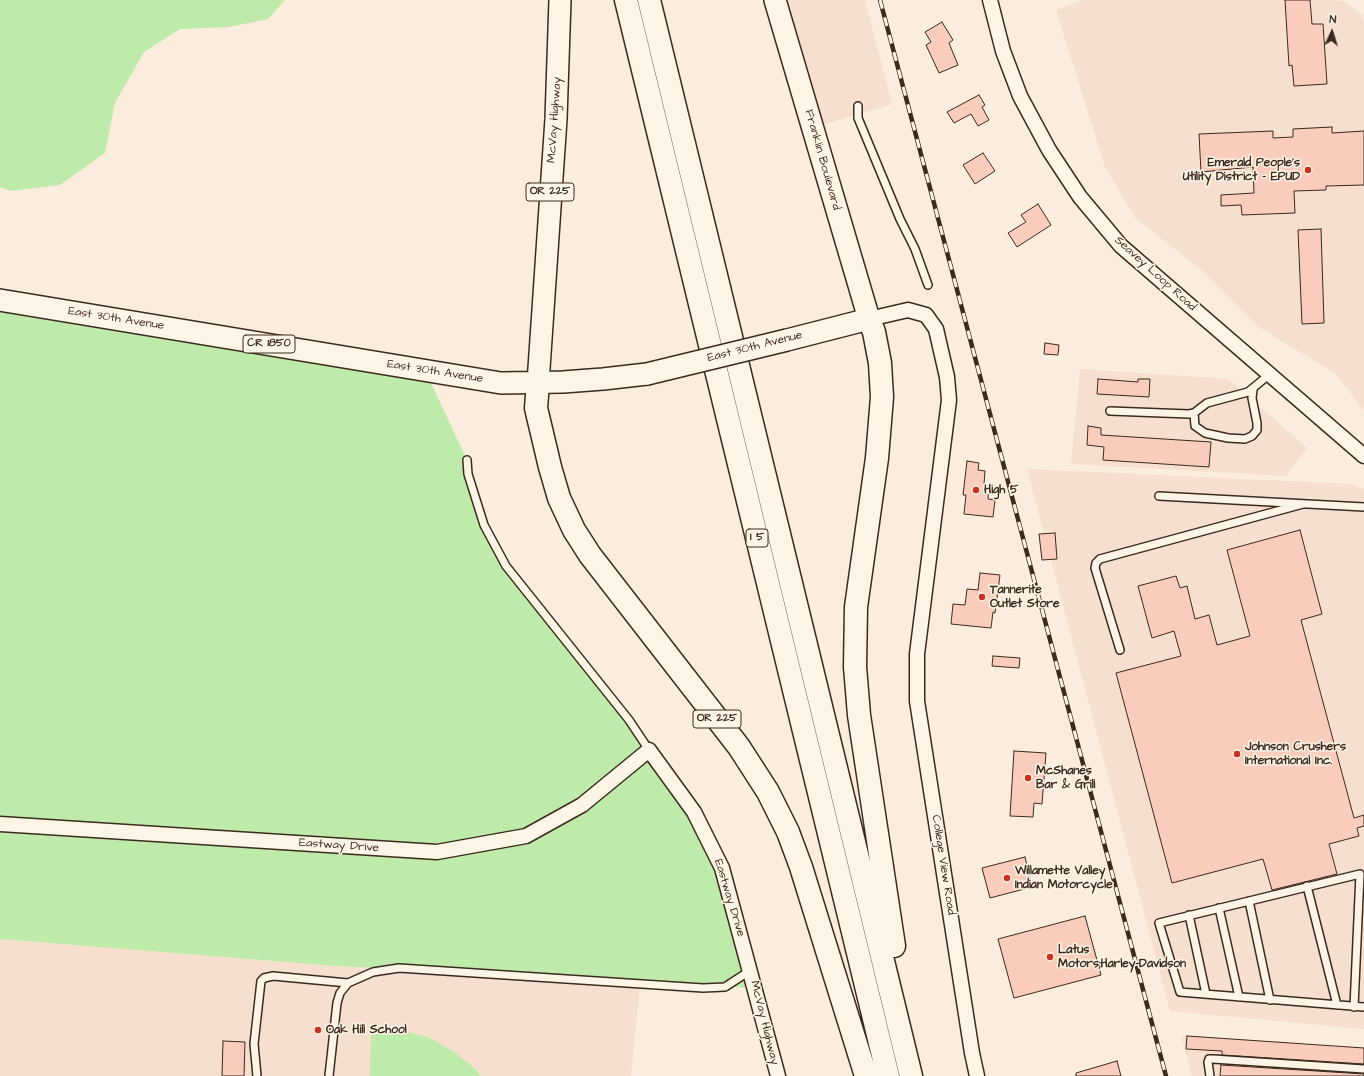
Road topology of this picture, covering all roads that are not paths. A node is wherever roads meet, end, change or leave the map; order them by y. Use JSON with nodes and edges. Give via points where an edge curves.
{"nodes":[{"id":1,"x":560,"y":0,"type":"edge"},
{"id":2,"x":626,"y":0,"type":"edge"},
{"id":3,"x":650,"y":0,"type":"edge"},
{"id":4,"x":775,"y":0,"type":"edge"},
{"id":5,"x":990,"y":0,"type":"edge"},
{"id":6,"x":858,"y":106,"type":"dead end"},
{"id":7,"x":928,"y":285,"type":"dead end"},
{"id":8,"x":0,"y":300,"type":"edge"},
{"id":9,"x":869,"y":319,"type":"junction"},
{"id":10,"x":1270,"y":374,"type":"junction"},
{"id":11,"x":538,"y":383,"type":"junction"},
{"id":12,"x":1253,"y":390,"type":"junction"},
{"id":13,"x":1110,"y":411,"type":"dead end"},
{"id":14,"x":1194,"y":413,"type":"junction"},
{"id":15,"x":1364,"y":456,"type":"edge"},
{"id":16,"x":467,"y":460,"type":"dead end"},
{"id":17,"x":1159,"y":496,"type":"dead end"},
{"id":18,"x":1303,"y":504,"type":"junction"},
{"id":19,"x":1364,"y":507,"type":"edge"},
{"id":20,"x":1120,"y":650,"type":"dead end"},
{"id":21,"x":648,"y":750,"type":"junction"},
{"id":22,"x":0,"y":824,"type":"edge"},
{"id":23,"x":1307,"y":886,"type":"junction"},
{"id":24,"x":1249,"y":901,"type":"junction"},
{"id":25,"x":1219,"y":908,"type":"junction"},
{"id":26,"x":1189,"y":915,"type":"junction"},
{"id":27,"x":750,"y":970,"type":"junction"},
{"id":28,"x":348,"y":983,"type":"junction"},
{"id":29,"x":1206,"y":994,"type":"junction"},
{"id":30,"x":1239,"y":997,"type":"junction"},
{"id":31,"x":1270,"y":1000,"type":"junction"},
{"id":32,"x":1338,"y":1005,"type":"junction"},
{"id":33,"x":1354,"y":1006,"type":"junction"},
{"id":34,"x":1364,"y":1007,"type":"edge"},
{"id":35,"x":1364,"y":1069,"type":"edge"},
{"id":36,"x":257,"y":1076,"type":"edge"},
{"id":37,"x":329,"y":1076,"type":"edge"},
{"id":38,"x":778,"y":1076,"type":"edge"},
{"id":39,"x":866,"y":1076,"type":"edge"},
{"id":40,"x":888,"y":1076,"type":"edge"},
{"id":41,"x":912,"y":1076,"type":"edge"},
{"id":42,"x":977,"y":1076,"type":"edge"},
{"id":43,"x":1210,"y":1076,"type":"edge"}],
"edges":[{"from":1,"to":11,"type":"main road","name":"McVay Highway","number":"OR 225","via":[[556,119]]},
{"from":2,"to":40,"type":"highway","number":"I 5"},
{"from":3,"to":41,"type":"highway","number":"I 5"},
{"from":4,"to":9,"type":"main road","name":"Franklin Boulevard"},
{"from":5,"to":10,"type":"street","name":"Seavey Loop Road","via":[[1003,51],[1020,96],[1049,150],[1080,196],[1121,246]]},
{"from":6,"to":7,"type":"lane","via":[[858,118],[900,219],[918,255]]},
{"from":8,"to":11,"type":"main road","name":"East 30th Avenue","number":"CR 1850","via":[[501,382]]},
{"from":9,"to":11,"type":"main road","name":"East 30th Avenue","bridge":true,"via":[[647,374]]},
{"from":9,"to":41,"type":"highway","via":[[880,363],[882,397],[877,458],[856,607],[855,667],[859,715]]},
{"from":9,"to":42,"type":"street","name":"College View Road","via":[[908,310],[926,315],[936,329],[948,377],[949,400],[917,654],[918,701]]},
{"from":10,"to":12,"type":"lane"},
{"from":10,"to":15,"type":"street","name":"Seavey Loop Road"},
{"from":11,"to":39,"type":"highway","number":"OR 225","via":[[536,408],[550,467],[559,498],[574,530],[590,555],[739,747],[768,792],[788,832],[802,867]]},
{"from":12,"to":14,"type":"lane","via":[[1207,403]]},
{"from":12,"to":14,"type":"lane","via":[[1257,430],[1245,439],[1205,433],[1195,426]]},
{"from":13,"to":14,"type":"lane"},
{"from":16,"to":21,"type":"lane","name":"Eastway Drive","via":[[468,474],[484,525],[506,566],[629,720]]},
{"from":17,"to":18,"type":"lane"},
{"from":18,"to":19,"type":"lane"},
{"from":18,"to":20,"type":"lane","via":[[1100,559],[1095,568]]},
{"from":21,"to":22,"type":"street","name":"Eastway Drive","via":[[582,805],[526,836],[437,852]]},
{"from":21,"to":27,"type":"street","name":"Eastway Drive","via":[[694,812],[722,868]]},
{"from":23,"to":24,"type":"lane"},
{"from":23,"to":32,"type":"lane"},
{"from":23,"to":33,"type":"lane","via":[[1360,874]]},
{"from":24,"to":25,"type":"lane"},
{"from":24,"to":31,"type":"lane"},
{"from":25,"to":26,"type":"lane"},
{"from":25,"to":30,"type":"lane"},
{"from":26,"to":29,"type":"lane"},
{"from":26,"to":29,"type":"lane","via":[[1159,923],[1180,992]]},
{"from":27,"to":28,"type":"lane","via":[[725,987],[703,988],[399,968],[373,972]]},
{"from":27,"to":38,"type":"street","name":"McVay Highway"},
{"from":28,"to":36,"type":"lane","via":[[273,976],[261,981],[254,1044]]},
{"from":28,"to":37,"type":"lane","via":[[340,993],[337,1003]]},
{"from":29,"to":30,"type":"lane"},
{"from":30,"to":31,"type":"lane"},
{"from":31,"to":32,"type":"lane"},
{"from":32,"to":33,"type":"lane"},
{"from":33,"to":34,"type":"lane"},
{"from":35,"to":43,"type":"lane","via":[[1209,1059]]}]}
